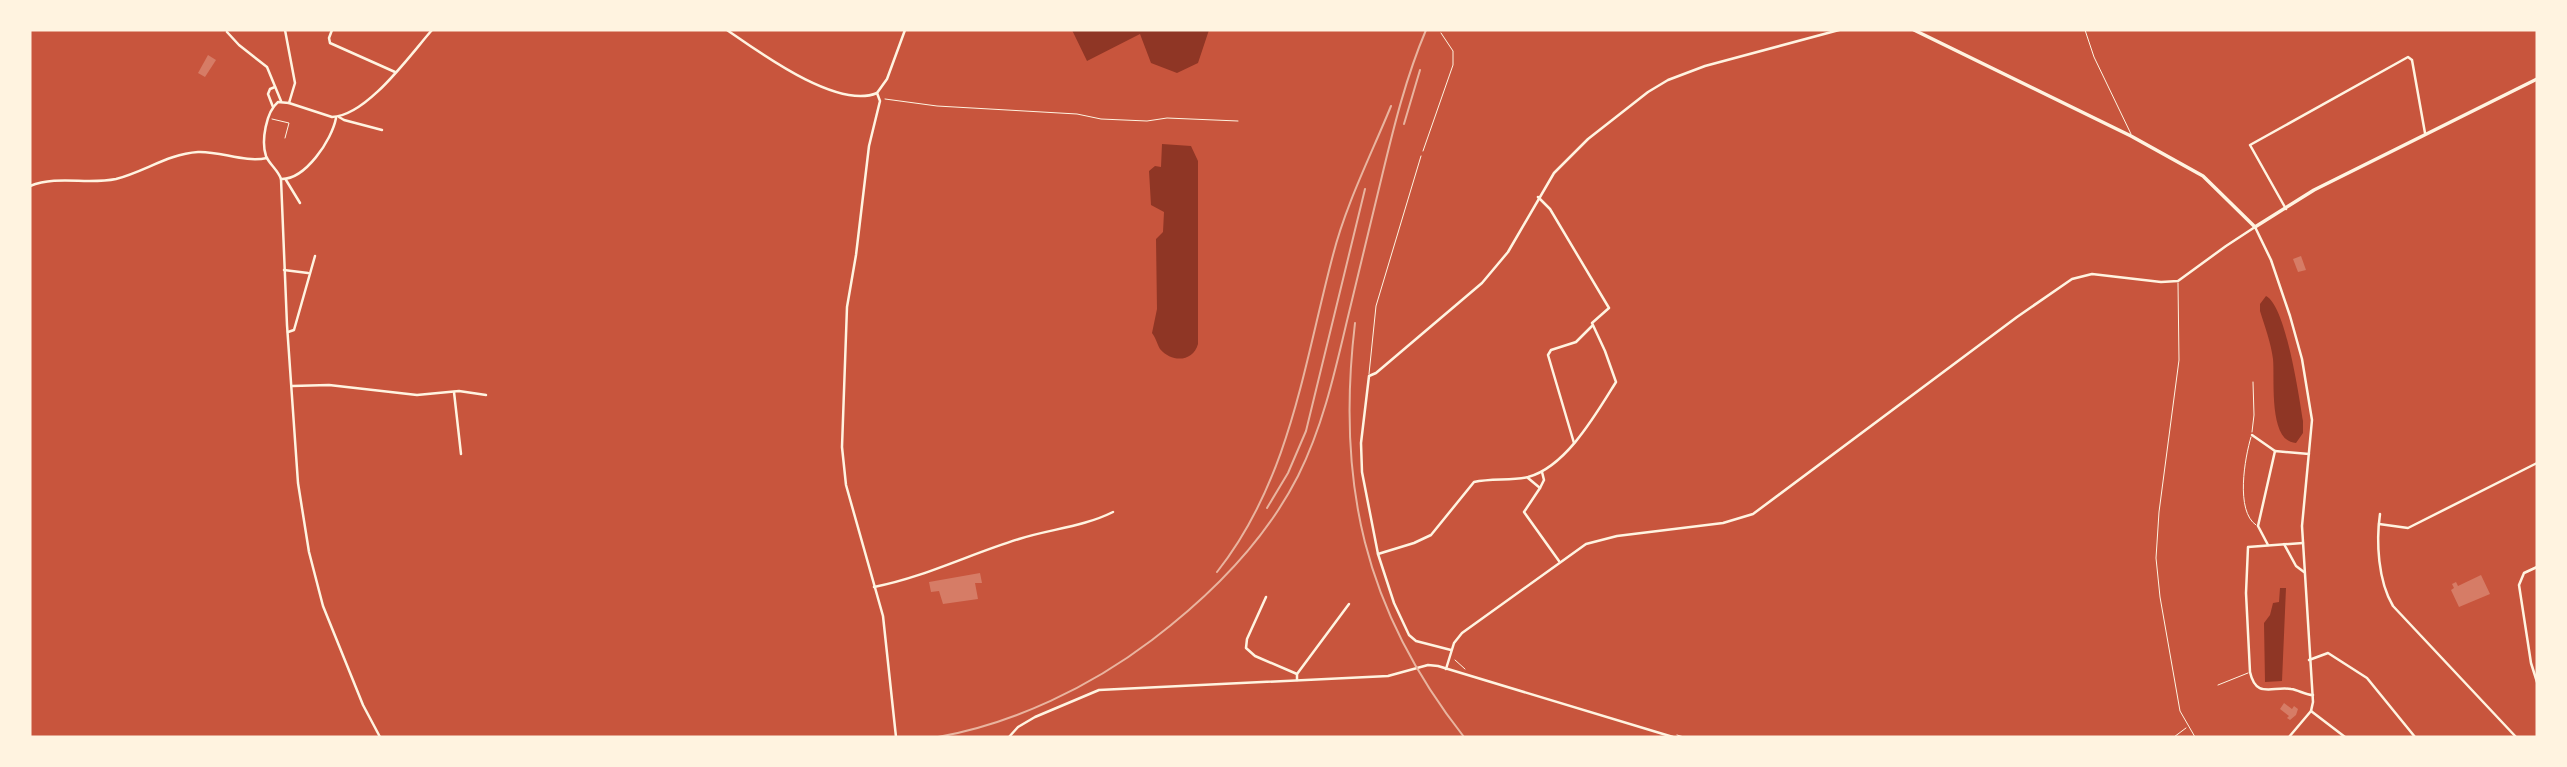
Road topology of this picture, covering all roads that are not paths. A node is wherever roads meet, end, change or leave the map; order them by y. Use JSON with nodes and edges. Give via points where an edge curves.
{"nodes":[{"id":1,"x":285,"y":30,"type":"edge"},
{"id":2,"x":332,"y":30,"type":"edge"},
{"id":3,"x":432,"y":30,"type":"edge"},
{"id":4,"x":727,"y":30,"type":"edge"},
{"id":5,"x":905,"y":30,"type":"edge"},
{"id":6,"x":1839,"y":30,"type":"edge"},
{"id":7,"x":1914,"y":30,"type":"edge"},
{"id":8,"x":2085,"y":30,"type":"edge"},
{"id":9,"x":227,"y":32,"type":"dead end"},
{"id":10,"x":395,"y":72,"type":"junction"},
{"id":11,"x":2537,"y":79,"type":"edge"},
{"id":12,"x":275,"y":87,"type":"junction"},
{"id":13,"x":877,"y":93,"type":"junction"},
{"id":14,"x":279,"y":102,"type":"junction"},
{"id":15,"x":289,"y":103,"type":"junction"},
{"id":16,"x":273,"y":107,"type":"junction"},
{"id":17,"x":338,"y":117,"type":"junction"},
{"id":18,"x":269,"y":118,"type":"junction"},
{"id":19,"x":383,"y":130,"type":"dead end"},
{"id":20,"x":2426,"y":134,"type":"junction"},
{"id":21,"x":2131,"y":136,"type":"junction"},
{"id":22,"x":285,"y":138,"type":"dead end"},
{"id":23,"x":1421,"y":156,"type":"road end"},
{"id":24,"x":267,"y":158,"type":"junction"},
{"id":25,"x":284,"y":180,"type":"junction"},
{"id":26,"x":30,"y":186,"type":"edge"},
{"id":27,"x":1538,"y":197,"type":"junction"},
{"id":28,"x":300,"y":203,"type":"dead end"},
{"id":29,"x":2286,"y":209,"type":"junction"},
{"id":30,"x":2255,"y":227,"type":"junction"},
{"id":31,"x":315,"y":256,"type":"dead end"},
{"id":32,"x":284,"y":270,"type":"junction"},
{"id":33,"x":309,"y":273,"type":"junction"},
{"id":34,"x":2178,"y":281,"type":"junction"},
{"id":35,"x":1592,"y":325,"type":"junction"},
{"id":36,"x":288,"y":332,"type":"junction"},
{"id":37,"x":1369,"y":376,"type":"junction"},
{"id":38,"x":2253,"y":382,"type":"dead end"},
{"id":39,"x":292,"y":386,"type":"junction"},
{"id":40,"x":454,"y":392,"type":"junction"},
{"id":41,"x":486,"y":395,"type":"dead end"},
{"id":42,"x":2252,"y":435,"type":"junction"},
{"id":43,"x":1574,"y":443,"type":"junction"},
{"id":44,"x":2275,"y":451,"type":"junction"},
{"id":45,"x":461,"y":454,"type":"dead end"},
{"id":46,"x":2310,"y":454,"type":"junction"},
{"id":47,"x":2537,"y":463,"type":"edge"},
{"id":48,"x":1542,"y":472,"type":"junction"},
{"id":49,"x":1527,"y":477,"type":"junction"},
{"id":50,"x":1540,"y":488,"type":"junction"},
{"id":51,"x":1113,"y":512,"type":"dead end"},
{"id":52,"x":2380,"y":514,"type":"dead end"},
{"id":53,"x":2379,"y":524,"type":"junction"},
{"id":54,"x":2258,"y":526,"type":"junction"},
{"id":55,"x":2303,"y":543,"type":"junction"},
{"id":56,"x":2284,"y":544,"type":"junction"},
{"id":57,"x":2268,"y":545,"type":"junction"},
{"id":58,"x":1378,"y":554,"type":"junction"},
{"id":59,"x":1559,"y":561,"type":"junction"},
{"id":60,"x":2537,"y":567,"type":"edge"},
{"id":61,"x":2304,"y":572,"type":"junction"},
{"id":62,"x":874,"y":587,"type":"junction"},
{"id":63,"x":1266,"y":597,"type":"dead end"},
{"id":64,"x":1349,"y":604,"type":"dead end"},
{"id":65,"x":1451,"y":651,"type":"junction"},
{"id":66,"x":2309,"y":660,"type":"junction"},
{"id":67,"x":1446,"y":668,"type":"junction"},
{"id":68,"x":2250,"y":672,"type":"junction"},
{"id":69,"x":1297,"y":674,"type":"junction"},
{"id":70,"x":1297,"y":680,"type":"junction"},
{"id":71,"x":2537,"y":682,"type":"edge"},
{"id":72,"x":2218,"y":685,"type":"dead end"},
{"id":73,"x":2313,"y":695,"type":"junction"},
{"id":74,"x":2311,"y":710,"type":"junction"},
{"id":75,"x":380,"y":737,"type":"edge"},
{"id":76,"x":897,"y":737,"type":"edge"},
{"id":77,"x":1009,"y":737,"type":"edge"},
{"id":78,"x":1674,"y":737,"type":"edge"},
{"id":79,"x":2195,"y":737,"type":"edge"},
{"id":80,"x":2289,"y":737,"type":"edge"},
{"id":81,"x":2345,"y":737,"type":"edge"},
{"id":82,"x":2415,"y":737,"type":"edge"},
{"id":83,"x":2516,"y":737,"type":"edge"}],
"edges":[{"from":1,"to":15,"type":"street","via":[[295,83]]},
{"from":2,"to":10,"type":"street","via":[[330,43]]},
{"from":3,"to":10,"type":"street"},
{"from":4,"to":13,"type":"street","via":[[813,83],[852,94]]},
{"from":5,"to":13,"type":"street"},
{"from":6,"to":27,"type":"street","via":[[1719,62],[1657,86],[1577,150]]},
{"from":7,"to":21,"type":"main road"},
{"from":8,"to":21,"type":"lane"},
{"from":9,"to":12,"type":"street","via":[[267,67]]},
{"from":10,"to":17,"type":"street","via":[[369,100]]},
{"from":11,"to":20,"type":"main road"},
{"from":12,"to":14,"type":"street"},
{"from":12,"to":16,"type":"street","via":[[268,94]]},
{"from":13,"to":62,"type":"street","via":[[880,97],[846,307],[842,438],[846,485]]},
{"from":14,"to":15,"type":"street"},
{"from":14,"to":16,"type":"street"},
{"from":15,"to":17,"type":"street"},
{"from":16,"to":18,"type":"street"},
{"from":17,"to":19,"type":"street"},
{"from":17,"to":25,"type":"street","via":[[317,158]]},
{"from":18,"to":22,"type":"lane","via":[[289,123]]},
{"from":18,"to":24,"type":"street"},
{"from":20,"to":29,"type":"main road","via":[[2314,190]]},
{"from":20,"to":29,"type":"street","via":[[2408,57],[2250,145]]},
{"from":21,"to":30,"type":"main road","via":[[2203,176]]},
{"from":23,"to":37,"type":"lane","via":[[1376,306]]},
{"from":24,"to":25,"type":"street"},
{"from":24,"to":26,"type":"street","via":[[187,153],[113,179],[60,179]]},
{"from":25,"to":28,"type":"street"},
{"from":25,"to":32,"type":"street"},
{"from":27,"to":35,"type":"street","via":[[1550,209],[1609,309]]},
{"from":27,"to":37,"type":"street","via":[[1508,252],[1482,283]]},
{"from":29,"to":30,"type":"main road"},
{"from":30,"to":34,"type":"street"},
{"from":30,"to":46,"type":"street","via":[[2278,278],[2302,359],[2312,420]]},
{"from":31,"to":33,"type":"street"},
{"from":32,"to":33,"type":"street"},
{"from":32,"to":36,"type":"street"},
{"from":33,"to":36,"type":"street","via":[[294,330]]},
{"from":34,"to":59,"type":"street","via":[[2092,274],[2072,279],[1753,514],[1723,523],[1600,539]]},
{"from":34,"to":79,"type":"lane","via":[[2179,360],[2156,558],[2180,711]]},
{"from":35,"to":43,"type":"street","via":[[1616,382]]},
{"from":35,"to":43,"type":"street","via":[[1576,342],[1548,355]]},
{"from":36,"to":39,"type":"street"},
{"from":37,"to":58,"type":"street","via":[[1362,472]]},
{"from":38,"to":42,"type":"lane"},
{"from":39,"to":40,"type":"street","via":[[329,385],[417,395]]},
{"from":39,"to":75,"type":"street","via":[[298,483],[320,596]]},
{"from":40,"to":41,"type":"street"},
{"from":40,"to":45,"type":"street"},
{"from":42,"to":44,"type":"street"},
{"from":42,"to":54,"type":"lane","via":[[2242,482],[2250,520]]},
{"from":43,"to":48,"type":"street"},
{"from":44,"to":46,"type":"street"},
{"from":44,"to":54,"type":"street"},
{"from":46,"to":55,"type":"street"},
{"from":47,"to":53,"type":"street","via":[[2408,528]]},
{"from":48,"to":49,"type":"street"},
{"from":48,"to":50,"type":"street"},
{"from":49,"to":50,"type":"street"},
{"from":49,"to":58,"type":"street","via":[[1474,482],[1431,535]]},
{"from":50,"to":59,"type":"street","via":[[1524,512]]},
{"from":51,"to":62,"type":"street"},
{"from":52,"to":53,"type":"street"},
{"from":53,"to":83,"type":"street","via":[[2389,600]]},
{"from":54,"to":57,"type":"street"},
{"from":55,"to":56,"type":"street"},
{"from":55,"to":61,"type":"street"},
{"from":56,"to":57,"type":"street"},
{"from":56,"to":61,"type":"street"},
{"from":57,"to":68,"type":"street","via":[[2248,547]]},
{"from":58,"to":65,"type":"street","via":[[1409,635]]},
{"from":59,"to":65,"type":"street","via":[[1462,633]]},
{"from":60,"to":71,"type":"street","via":[[2524,573],[2519,584]]},
{"from":61,"to":66,"type":"street"},
{"from":62,"to":76,"type":"street","via":[[883,616]]},
{"from":63,"to":69,"type":"street","via":[[1246,648]]},
{"from":64,"to":69,"type":"street"},
{"from":65,"to":67,"type":"street"},
{"from":66,"to":73,"type":"street"},
{"from":66,"to":82,"type":"street","via":[[2328,653],[2362,673]]},
{"from":67,"to":70,"type":"street","via":[[1429,665],[1388,676]]},
{"from":67,"to":78,"type":"street"},
{"from":68,"to":72,"type":"lane"},
{"from":68,"to":73,"type":"street","via":[[2259,688]]},
{"from":69,"to":70,"type":"street"},
{"from":70,"to":77,"type":"street","via":[[1099,690],[1035,717]]},
{"from":73,"to":74,"type":"street"},
{"from":74,"to":80,"type":"street"},
{"from":74,"to":81,"type":"street"}]}
